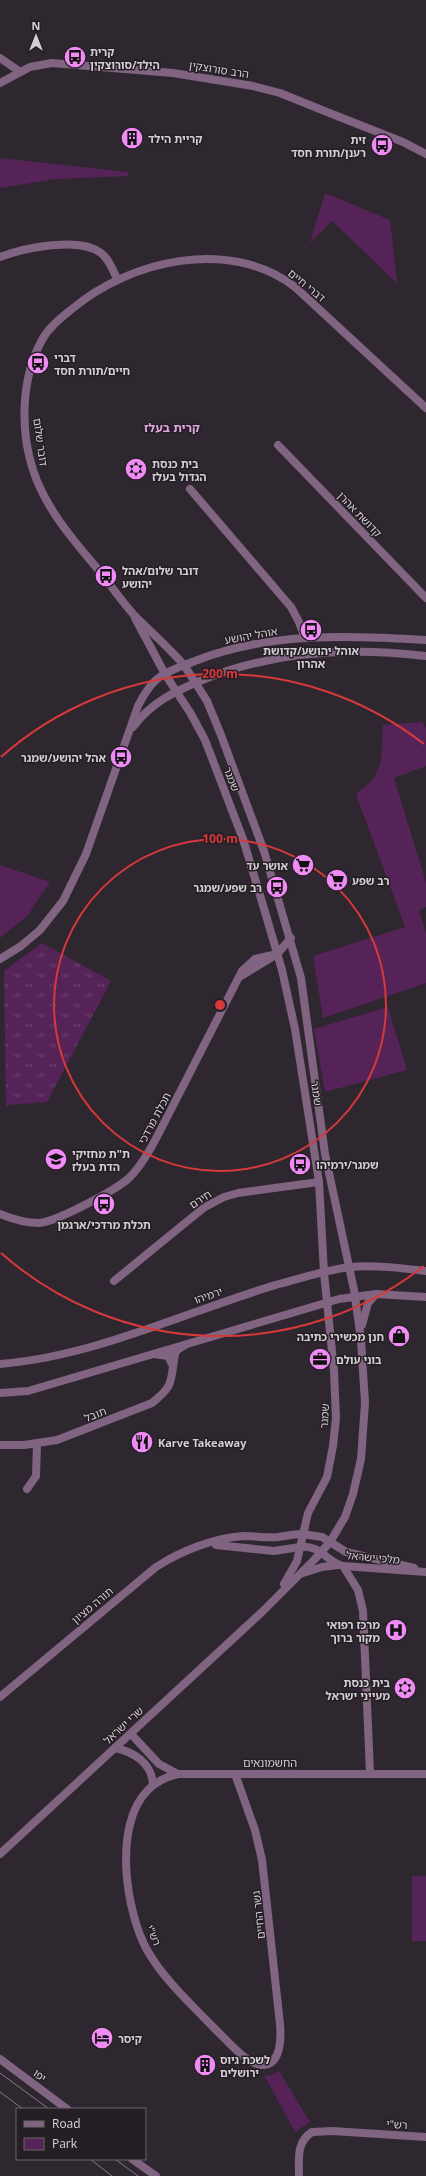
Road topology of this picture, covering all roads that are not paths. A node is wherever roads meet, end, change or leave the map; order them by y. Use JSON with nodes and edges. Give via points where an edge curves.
{"nodes":[{"id":1,"x":0,"y":58,"type":"edge"},
{"id":2,"x":19,"y":71,"type":"junction"},
{"id":3,"x":0,"y":83,"type":"edge"},
{"id":4,"x":426,"y":154,"type":"edge"},
{"id":5,"x":0,"y":257,"type":"edge"},
{"id":6,"x":117,"y":279,"type":"junction"},
{"id":7,"x":426,"y":408,"type":"edge"},
{"id":8,"x":278,"y":445,"type":"dead end"},
{"id":9,"x":190,"y":489,"type":"dead end"},
{"id":10,"x":426,"y":598,"type":"edge"},
{"id":11,"x":134,"y":615,"type":"junction"},
{"id":12,"x":305,"y":638,"type":"junction"},
{"id":13,"x":426,"y":640,"type":"edge"},
{"id":14,"x":426,"y":656,"type":"edge"},
{"id":15,"x":184,"y":665,"type":"junction"},
{"id":16,"x":165,"y":674,"type":"junction"},
{"id":17,"x":195,"y":683,"type":"junction"},
{"id":18,"x":176,"y":691,"type":"junction"},
{"id":19,"x":126,"y":741,"type":"junction"},
{"id":20,"x":291,"y":938,"type":"junction"},
{"id":21,"x":277,"y":954,"type":"junction"},
{"id":22,"x":0,"y":959,"type":"edge"},
{"id":23,"x":318,"y":1182,"type":"junction"},
{"id":24,"x":0,"y":1214,"type":"edge"},
{"id":25,"x":349,"y":1268,"type":"junction"},
{"id":26,"x":426,"y":1271,"type":"edge"},
{"id":27,"x":324,"y":1273,"type":"junction"},
{"id":28,"x":114,"y":1281,"type":"dead end"},
{"id":29,"x":376,"y":1294,"type":"junction"},
{"id":30,"x":355,"y":1296,"type":"junction"},
{"id":31,"x":426,"y":1297,"type":"edge"},
{"id":32,"x":327,"y":1302,"type":"junction"},
{"id":33,"x":361,"y":1339,"type":"junction"},
{"id":34,"x":188,"y":1344,"type":"junction"},
{"id":35,"x":152,"y":1354,"type":"junction"},
{"id":36,"x":0,"y":1364,"type":"edge"},
{"id":37,"x":174,"y":1366,"type":"junction"},
{"id":38,"x":0,"y":1393,"type":"edge"},
{"id":39,"x":37,"y":1444,"type":"junction"},
{"id":40,"x":0,"y":1445,"type":"edge"},
{"id":41,"x":27,"y":1489,"type":"dead end"},
{"id":42,"x":302,"y":1534,"type":"junction"},
{"id":43,"x":330,"y":1542,"type":"junction"},
{"id":44,"x":207,"y":1544,"type":"junction"},
{"id":45,"x":300,"y":1547,"type":"junction"},
{"id":46,"x":322,"y":1552,"type":"junction"},
{"id":47,"x":343,"y":1566,"type":"junction"},
{"id":48,"x":426,"y":1571,"type":"edge"},
{"id":49,"x":300,"y":1574,"type":"junction"},
{"id":50,"x":262,"y":1612,"type":"junction"},
{"id":51,"x":0,"y":1697,"type":"edge"},
{"id":52,"x":131,"y":1734,"type":"junction"},
{"id":53,"x":115,"y":1748,"type":"junction"},
{"id":54,"x":370,"y":1773,"type":"junction"},
{"id":55,"x":178,"y":1774,"type":"junction"},
{"id":56,"x":235,"y":1774,"type":"junction"},
{"id":57,"x":426,"y":1774,"type":"edge"},
{"id":58,"x":153,"y":1785,"type":"junction"},
{"id":59,"x":0,"y":1854,"type":"edge"},
{"id":60,"x":275,"y":2058,"type":"joint"},
{"id":61,"x":0,"y":2059,"type":"edge"},
{"id":62,"x":66,"y":2108,"type":"edge"},
{"id":63,"x":426,"y":2137,"type":"edge"},
{"id":64,"x":133,"y":2160,"type":"edge"},
{"id":65,"x":156,"y":2176,"type":"edge"},
{"id":66,"x":299,"y":2176,"type":"edge"}],
"edges":[{"from":1,"to":2,"type":"street"},
{"from":2,"to":3,"type":"street","name":"הרב סורוצקין"},
{"from":2,"to":4,"type":"street","name":"הרב סורוצקין","via":[[39,64],[75,64],[173,73],[253,86],[280,93],[403,142]]},
{"from":5,"to":6,"type":"street","via":[[31,248],[83,246],[102,253]]},
{"from":6,"to":7,"type":"street","name":"דברי חיים","via":[[149,268],[191,260],[228,261],[250,264],[267,270],[295,287]]},
{"from":6,"to":11,"type":"street","name":"דובר שלום","via":[[79,303],[48,330],[42,340],[28,383],[27,436],[33,470],[49,505]]},
{"from":8,"to":10,"type":"street","name":"קדושת אהרן"},
{"from":9,"to":12,"type":"street","via":[[291,607]]},
{"from":11,"to":15,"type":"street","name":"דובר שלום"},
{"from":11,"to":16,"type":"street","name":"דובר שלום"},
{"from":12,"to":13,"type":"street","name":"אוהל יהושע"},
{"from":12,"to":15,"type":"street","name":"אוהל יהושע","via":[[244,646],[218,652]]},
{"from":14,"to":17,"type":"street","name":"אוהל יהושע","via":[[373,653],[304,654],[254,662]]},
{"from":15,"to":16,"type":"street","name":"אוהל יהושע"},
{"from":15,"to":17,"type":"street","name":"דובר שלום"},
{"from":16,"to":18,"type":"street","name":"שמגר"},
{"from":16,"to":19,"type":"street","name":"אוהל יהושע","via":[[152,685],[138,706]]},
{"from":17,"to":18,"type":"street","name":"אוהל יהושע"},
{"from":17,"to":20,"type":"street","name":"שמגר","via":[[213,714],[241,787]]},
{"from":18,"to":19,"type":"street","name":"אוהל יהושע","via":[[149,708],[134,726]]},
{"from":18,"to":21,"type":"street","name":"שמגר","via":[[205,740],[243,839]]},
{"from":19,"to":22,"type":"street","name":"אוהל יהושע","via":[[86,854],[63,901],[40,930]]},
{"from":20,"to":21,"type":"street"},
{"from":20,"to":25,"type":"street","name":"שמגר","via":[[305,996],[325,1154]]},
{"from":21,"to":23,"type":"street","name":"שמגר","via":[[300,1050]]},
{"from":21,"to":24,"type":"street","name":"תכלת מרדכי","via":[[255,959],[248,964],[236,981],[148,1153],[129,1178],[116,1188],[40,1223],[25,1222]]},
{"from":23,"to":27,"type":"street","name":"שמגר"},
{"from":23,"to":28,"type":"street","name":"חירם","via":[[224,1197],[190,1219]]},
{"from":25,"to":26,"type":"street","name":"ירמיהו","via":[[379,1267]]},
{"from":25,"to":27,"type":"street","name":"ירמיהו"},
{"from":25,"to":30,"type":"street","name":"שמגר"},
{"from":27,"to":32,"type":"street","name":"שמגר"},
{"from":27,"to":36,"type":"street","name":"ירמיהו","via":[[254,1292],[79,1350],[40,1360]]},
{"from":29,"to":30,"type":"street"},
{"from":29,"to":31,"type":"street"},
{"from":29,"to":33,"type":"street","via":[[364,1314]]},
{"from":30,"to":32,"type":"street"},
{"from":30,"to":33,"type":"street","name":"שמגר"},
{"from":32,"to":34,"type":"street"},
{"from":32,"to":42,"type":"street","name":"שמגר","via":[[336,1388],[333,1446],[327,1477],[308,1513]]},
{"from":33,"to":43,"type":"street","name":"שמגר","via":[[365,1403],[360,1460],[350,1506]]},
{"from":34,"to":35,"type":"street"},
{"from":34,"to":37,"type":"street","name":"תובל","via":[[177,1350]]},
{"from":35,"to":37,"type":"street","via":[[168,1356]]},
{"from":35,"to":38,"type":"street","via":[[28,1391]]},
{"from":37,"to":39,"type":"street","name":"תובל","via":[[171,1384],[164,1394],[152,1403],[57,1440]]},
{"from":39,"to":40,"type":"street","name":"תובל"},
{"from":39,"to":41,"type":"street","via":[[36,1476]]},
{"from":42,"to":43,"type":"street","name":"מלכי ישראל","via":[[314,1534]]},
{"from":42,"to":44,"type":"street","name":"תורה מציון","via":[[241,1537]]},
{"from":42,"to":45,"type":"street","name":"שרי ישראל"},
{"from":43,"to":46,"type":"street","name":"שרי ישראל"},
{"from":43,"to":48,"type":"street","name":"מלכי ישראל","via":[[346,1552]]},
{"from":44,"to":45,"type":"street","name":"תורה מציון","via":[[274,1551]]},
{"from":44,"to":51,"type":"street","name":"תורה מציון","via":[[176,1555],[156,1567]]},
{"from":45,"to":46,"type":"street","name":"מלכי ישראל"},
{"from":45,"to":50,"type":"street","name":"שרי ישראל","via":[[290,1577]]},
{"from":46,"to":47,"type":"street","name":"מלכי ישראל"},
{"from":46,"to":49,"type":"street","name":"שרי ישראל"},
{"from":47,"to":48,"type":"street","name":"מלכי ישראל"},
{"from":47,"to":49,"type":"street","via":[[322,1566]]},
{"from":47,"to":54,"type":"street","via":[[358,1590],[363,1611]]},
{"from":49,"to":50,"type":"street","name":"שרי ישראל"},
{"from":50,"to":52,"type":"street","name":"שרי ישראל"},
{"from":52,"to":53,"type":"street","name":"שרי ישראל"},
{"from":52,"to":55,"type":"street","name":"החשמונאים","via":[[159,1764]]},
{"from":53,"to":58,"type":"street","via":[[131,1753],[143,1761],[151,1774]]},
{"from":53,"to":59,"type":"street","name":"שרי ישראל"},
{"from":54,"to":56,"type":"street","name":"החשמונאים"},
{"from":54,"to":57,"type":"street","name":"החשמונאים"},
{"from":55,"to":56,"type":"street","name":"החשמונאים"},
{"from":55,"to":58,"type":"street","name":"רש\"י"},
{"from":56,"to":60,"type":"street","name":"גשר החיים","via":[[255,1830],[265,1881],[281,2040]]},
{"from":58,"to":60,"type":"street","name":"רש\"י","via":[[145,1792],[133,1813],[126,1848],[130,1893],[144,1943],[166,1976],[236,2050],[261,2065]]},
{"from":61,"to":62,"type":"street","name":"יפו"},
{"from":63,"to":66,"type":"street","name":"רש\"י","via":[[319,2130],[307,2135],[301,2142]]},
{"from":64,"to":65,"type":"street"}]}
